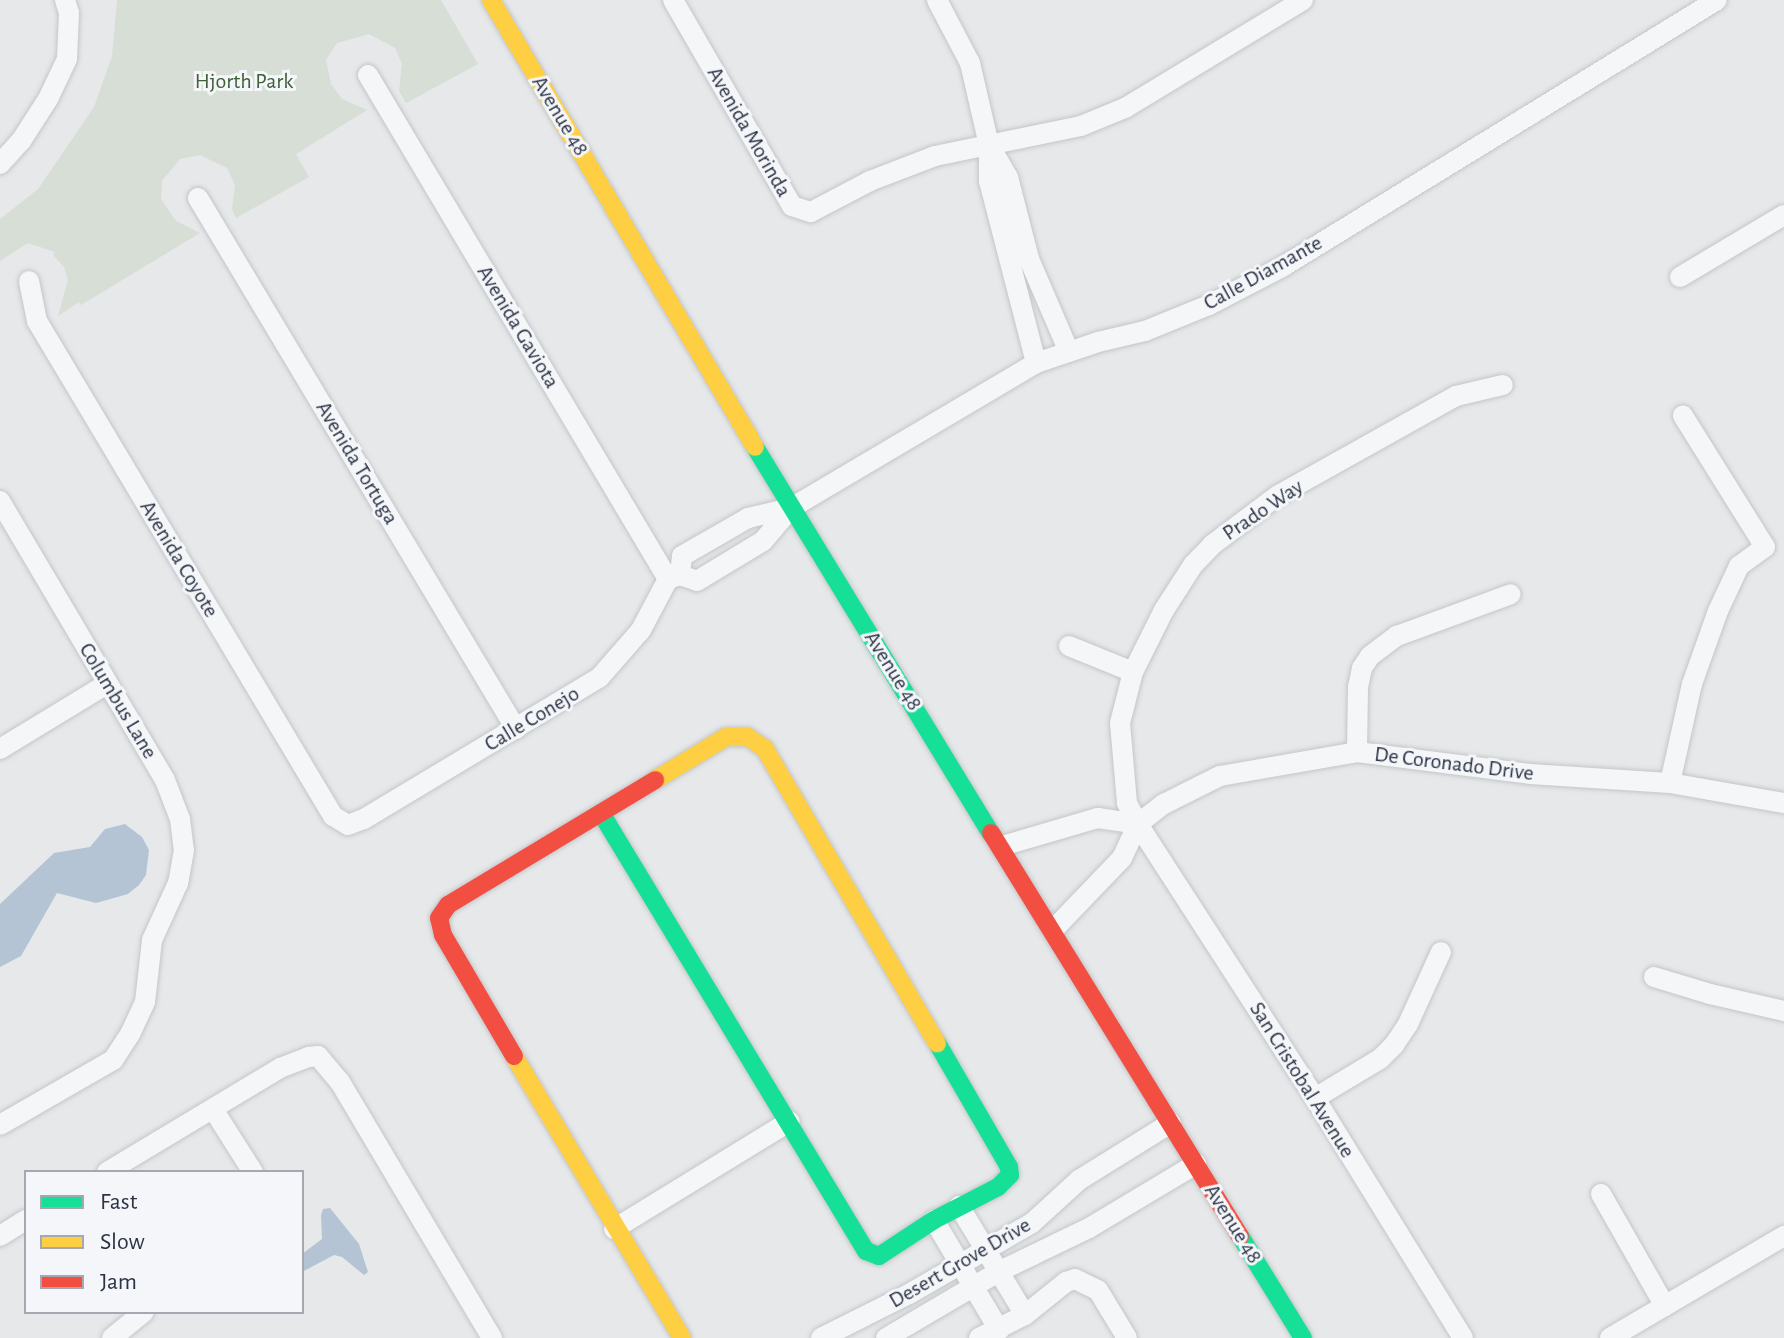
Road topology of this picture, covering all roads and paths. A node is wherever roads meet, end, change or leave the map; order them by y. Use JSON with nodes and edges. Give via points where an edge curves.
{"nodes":[{"id":1,"x":65,"y":0,"type":"edge"},
{"id":2,"x":491,"y":0,"type":"edge"},
{"id":3,"x":673,"y":0,"type":"edge"},
{"id":4,"x":937,"y":0,"type":"edge"},
{"id":5,"x":1303,"y":0,"type":"edge"},
{"id":6,"x":1717,"y":0,"type":"edge"},
{"id":7,"x":368,"y":75,"type":"dead end"},
{"id":8,"x":989,"y":145,"type":"junction"},
{"id":9,"x":0,"y":164,"type":"edge"},
{"id":10,"x":198,"y":198,"type":"dead end"},
{"id":11,"x":1784,"y":215,"type":"edge"},
{"id":12,"x":1037,"y":277,"type":"junction"},
{"id":13,"x":1680,"y":277,"type":"dead end"},
{"id":14,"x":29,"y":281,"type":"dead end"},
{"id":15,"x":1014,"y":284,"type":"junction"},
{"id":16,"x":1069,"y":352,"type":"junction"},
{"id":17,"x":1036,"y":363,"type":"junction"},
{"id":18,"x":1503,"y":385,"type":"dead end"},
{"id":19,"x":1683,"y":416,"type":"dead end"},
{"id":20,"x":0,"y":501,"type":"edge"},
{"id":21,"x":791,"y":508,"type":"junction"},
{"id":22,"x":674,"y":577,"type":"junction"},
{"id":23,"x":1511,"y":594,"type":"dead end"},
{"id":24,"x":1069,"y":646,"type":"dead end"},
{"id":25,"x":1133,"y":672,"type":"junction"},
{"id":26,"x":107,"y":684,"type":"junction"},
{"id":27,"x":516,"y":729,"type":"junction"},
{"id":28,"x":0,"y":749,"type":"edge"},
{"id":29,"x":1357,"y":752,"type":"junction"},
{"id":30,"x":1670,"y":783,"type":"junction"},
{"id":31,"x":1784,"y":803,"type":"edge"},
{"id":32,"x":601,"y":813,"type":"junction"},
{"id":33,"x":1138,"y":824,"type":"junction"},
{"id":34,"x":348,"y":825,"type":"joint"},
{"id":35,"x":1002,"y":846,"type":"junction"},
{"id":36,"x":1054,"y":929,"type":"junction"},
{"id":37,"x":1441,"y":952,"type":"dead end"},
{"id":38,"x":1654,"y":977,"type":"dead end"},
{"id":39,"x":1784,"y":1011,"type":"edge"},
{"id":40,"x":1315,"y":1098,"type":"junction"},
{"id":41,"x":213,"y":1109,"type":"junction"},
{"id":42,"x":790,"y":1121,"type":"junction"},
{"id":43,"x":1171,"y":1123,"type":"junction"},
{"id":44,"x":0,"y":1125,"type":"edge"},
{"id":45,"x":1196,"y":1164,"type":"junction"},
{"id":46,"x":110,"y":1170,"type":"edge"},
{"id":47,"x":252,"y":1170,"type":"edge"},
{"id":48,"x":1601,"y":1194,"type":"dead end"},
{"id":49,"x":959,"y":1206,"type":"junction"},
{"id":50,"x":934,"y":1220,"type":"junction"},
{"id":51,"x":24,"y":1221,"type":"edge"},
{"id":52,"x":1032,"y":1223,"type":"junction"},
{"id":53,"x":614,"y":1229,"type":"junction"},
{"id":54,"x":0,"y":1236,"type":"edge"},
{"id":55,"x":1784,"y":1236,"type":"edge"},
{"id":56,"x":1047,"y":1247,"type":"junction"},
{"id":57,"x":985,"y":1250,"type":"junction"},
{"id":58,"x":960,"y":1264,"type":"junction"},
{"id":59,"x":998,"y":1272,"type":"junction"},
{"id":60,"x":973,"y":1286,"type":"junction"},
{"id":61,"x":1665,"y":1306,"type":"junction"},
{"id":62,"x":142,"y":1314,"type":"edge"},
{"id":63,"x":1025,"y":1315,"type":"junction"},
{"id":64,"x":999,"y":1330,"type":"junction"},
{"id":65,"x":112,"y":1338,"type":"edge"},
{"id":66,"x":492,"y":1338,"type":"edge"},
{"id":67,"x":682,"y":1338,"type":"edge"},
{"id":68,"x":821,"y":1338,"type":"edge"},
{"id":69,"x":886,"y":1338,"type":"edge"},
{"id":70,"x":979,"y":1338,"type":"edge"},
{"id":71,"x":1127,"y":1338,"type":"edge"},
{"id":72,"x":1303,"y":1338,"type":"edge"},
{"id":73,"x":1463,"y":1338,"type":"edge"},
{"id":74,"x":1610,"y":1338,"type":"edge"}],
"edges":[{"from":1,"to":9,"type":"street","via":[[67,59],[28,131]]},
{"from":2,"to":21,"type":"street","name":"Avenue 48"},
{"from":3,"to":8,"type":"street","name":"Avenida Morinda","via":[[792,206],[811,212],[935,156]]},
{"from":4,"to":8,"type":"street","via":[[970,63]]},
{"from":5,"to":8,"type":"street","name":"Avenida Morinda","via":[[1125,108],[1081,126]]},
{"from":6,"to":16,"type":"street","name":"Calle Diamante","via":[[1282,267],[1145,331]]},
{"from":7,"to":22,"type":"street","name":"Avenida Gaviota"},
{"from":8,"to":12,"type":"street","via":[[1008,177]]},
{"from":8,"to":15,"type":"street","via":[[989,181]]},
{"from":10,"to":27,"type":"street","name":"Avenida Tortuga"},
{"from":11,"to":13,"type":"street"},
{"from":12,"to":15,"type":"street"},
{"from":12,"to":16,"type":"street"},
{"from":14,"to":34,"type":"street","name":"Avenida Coyote","via":[[37,321],[333,816]]},
{"from":15,"to":17,"type":"street"},
{"from":16,"to":17,"type":"street","name":"Calle Diamante"},
{"from":17,"to":21,"type":"street","name":"Calle Diamante"},
{"from":18,"to":25,"type":"street","name":"Prado Way","via":[[1456,396],[1235,525],[1180,583]]},
{"from":19,"to":30,"type":"street","via":[[1765,547],[1739,566],[1718,611],[1692,684]]},
{"from":20,"to":26,"type":"street","name":"Columbus Lane"},
{"from":21,"to":22,"type":"street","name":"Calle Conejo","via":[[748,518],[682,556]]},
{"from":21,"to":22,"type":"street","via":[[763,541],[697,581]]},
{"from":21,"to":35,"type":"street","name":"Avenue 48"},
{"from":22,"to":27,"type":"street","name":"Calle Conejo","via":[[641,630],[600,677]]},
{"from":23,"to":29,"type":"street","via":[[1397,636],[1370,656],[1358,687]]},
{"from":24,"to":25,"type":"street"},
{"from":25,"to":33,"type":"street","name":"Prado Way","via":[[1120,723],[1127,803]]},
{"from":26,"to":28,"type":"street"},
{"from":26,"to":44,"type":"street","name":"Columbus Lane","via":[[165,780],[180,819],[184,850],[178,883],[152,940],[145,1002],[113,1060]]},
{"from":27,"to":34,"type":"street","name":"Calle Conejo"},
{"from":29,"to":30,"type":"street","name":"De Coronado Drive","via":[[1530,774]]},
{"from":29,"to":33,"type":"street","name":"De Coronado Drive","via":[[1220,776],[1164,804]]},
{"from":30,"to":31,"type":"street","name":"De Coronado Drive"},
{"from":32,"to":42,"type":"street"},
{"from":32,"to":49,"type":"street","via":[[726,737],[748,737],[765,749],[1005,1155],[1010,1175],[1006,1181]]},
{"from":32,"to":53,"type":"street","via":[[448,905],[439,918],[443,935]]},
{"from":33,"to":35,"type":"street","via":[[1098,818]]},
{"from":33,"to":36,"type":"street","name":"De Coronado Drive","via":[[1122,858]]},
{"from":33,"to":40,"type":"street","name":"San Cristobal Avenue"},
{"from":35,"to":36,"type":"street","name":"Avenue 48"},
{"from":36,"to":43,"type":"street","name":"Avenue 48"},
{"from":37,"to":40,"type":"street","via":[[1394,1045]]},
{"from":38,"to":39,"type":"street"},
{"from":40,"to":73,"type":"street","name":"San Cristobal Avenue"},
{"from":41,"to":46,"type":"street"},
{"from":41,"to":47,"type":"street"},
{"from":41,"to":66,"type":"street","via":[[294,1061],[318,1056],[326,1062]]},
{"from":42,"to":50,"type":"street","via":[[866,1251],[885,1255]]},
{"from":42,"to":53,"type":"street"},
{"from":43,"to":45,"type":"street","name":"Avenue 48"},
{"from":43,"to":52,"type":"street","name":"Desert Grove Drive","via":[[1079,1180]]},
{"from":45,"to":56,"type":"street","name":"Desert Grove Drive"},
{"from":45,"to":72,"type":"street","name":"Avenue 48"},
{"from":48,"to":61,"type":"street"},
{"from":49,"to":50,"type":"street"},
{"from":49,"to":57,"type":"street"},
{"from":50,"to":58,"type":"street"},
{"from":51,"to":54,"type":"street"},
{"from":52,"to":56,"type":"street"},
{"from":52,"to":57,"type":"street","name":"Desert Grove Drive"},
{"from":53,"to":67,"type":"street"},
{"from":55,"to":61,"type":"street"},
{"from":56,"to":59,"type":"street","name":"Desert Grove Drive"},
{"from":57,"to":58,"type":"street","name":"Desert Grove Drive"},
{"from":57,"to":59,"type":"street"},
{"from":58,"to":60,"type":"street"},
{"from":58,"to":68,"type":"street","name":"Desert Grove Drive"},
{"from":59,"to":60,"type":"street","name":"Desert Grove Drive"},
{"from":59,"to":63,"type":"street"},
{"from":60,"to":64,"type":"street"},
{"from":60,"to":69,"type":"street","name":"Desert Grove Drive"},
{"from":61,"to":74,"type":"street"},
{"from":62,"to":65,"type":"street"},
{"from":63,"to":64,"type":"street"},
{"from":63,"to":71,"type":"street","via":[[1066,1282],[1083,1281],[1098,1290]]},
{"from":64,"to":70,"type":"street"}]}
